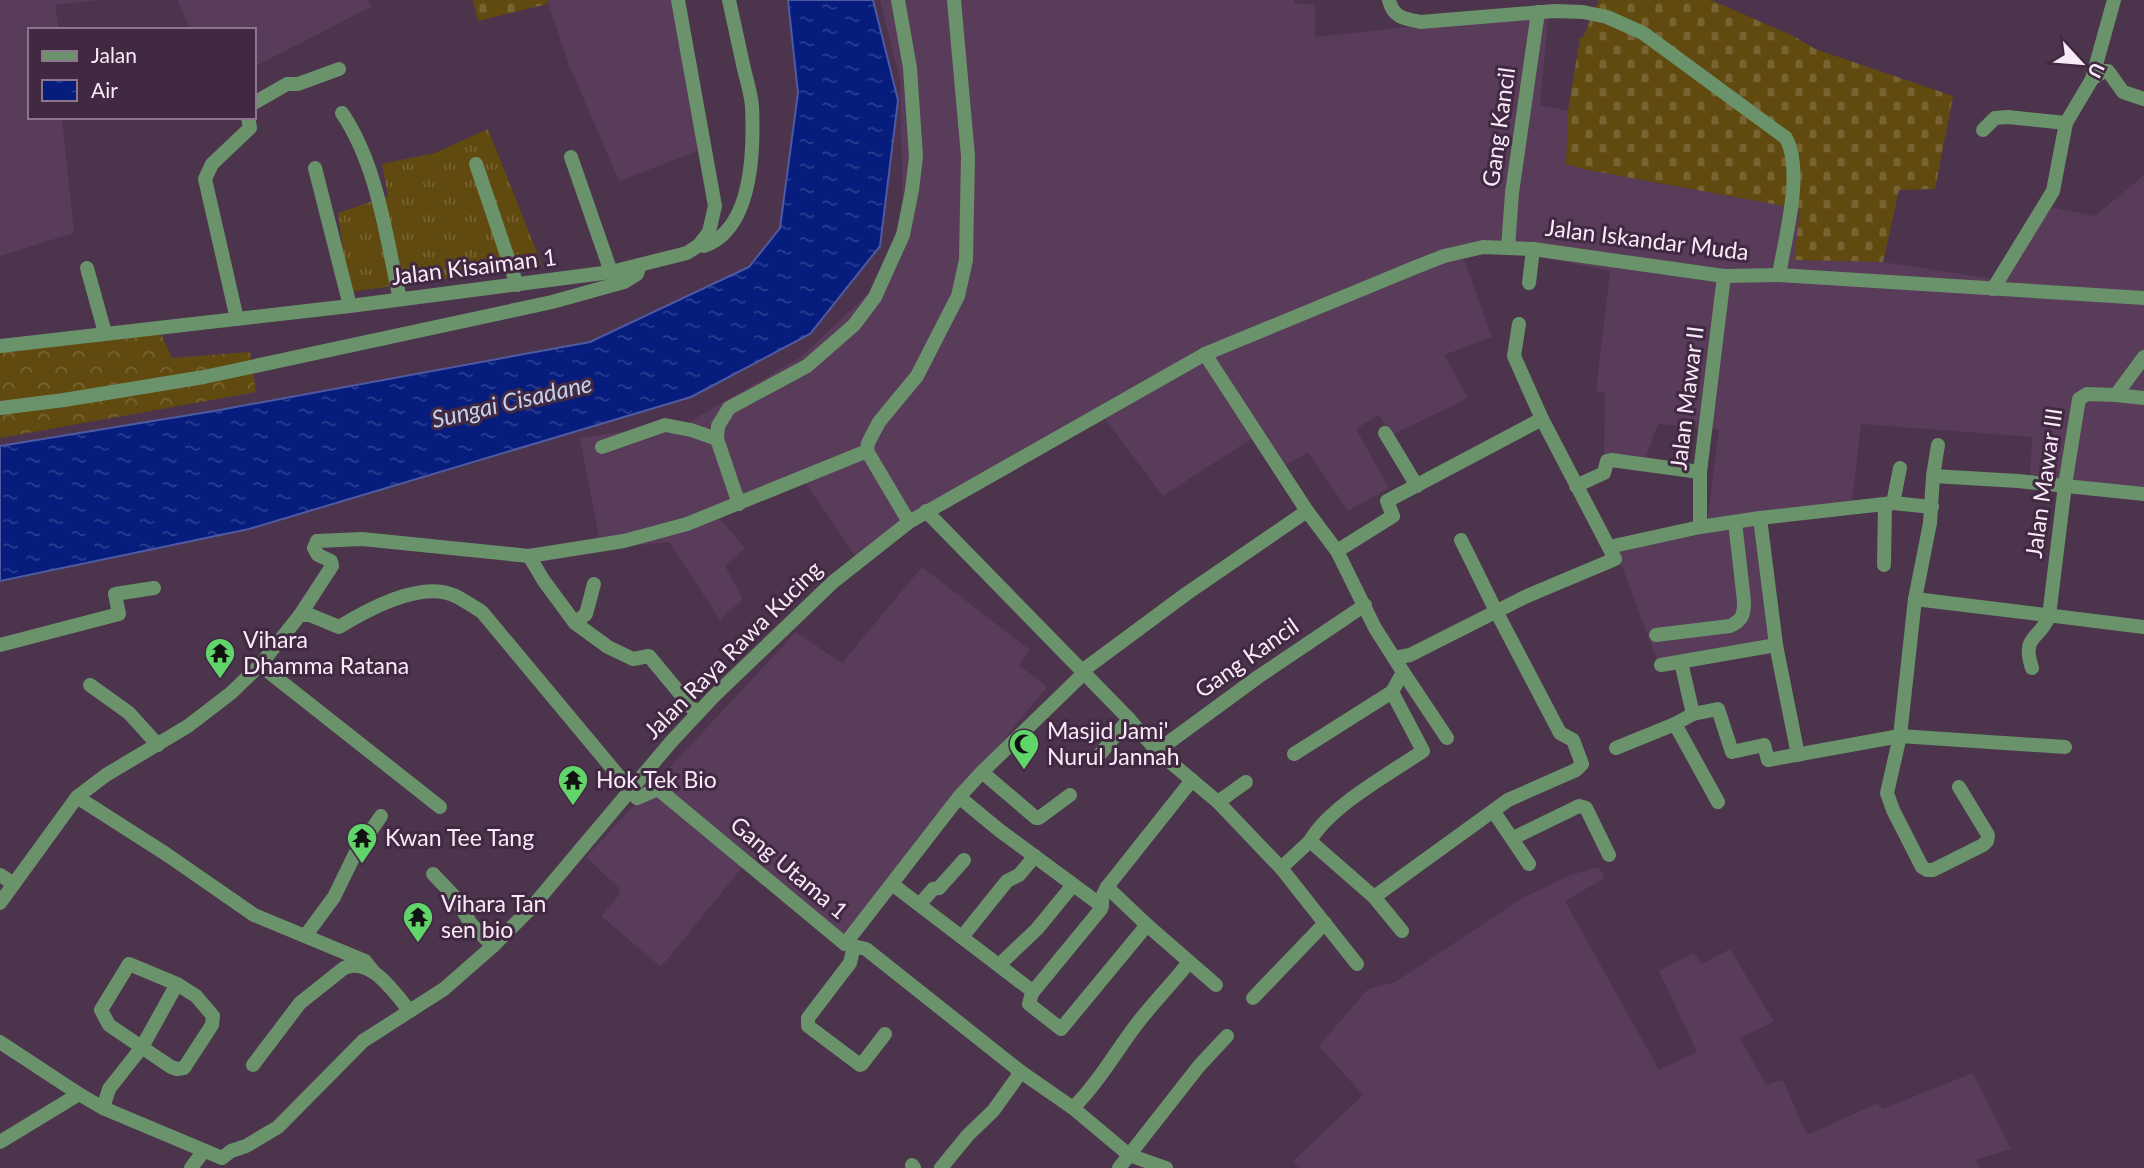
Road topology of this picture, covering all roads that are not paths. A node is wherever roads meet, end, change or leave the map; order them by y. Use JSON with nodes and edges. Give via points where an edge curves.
{"nodes":[{"id":1,"x":678,"y":0,"type":"edge"},
{"id":2,"x":729,"y":0,"type":"edge"},
{"id":3,"x":898,"y":0,"type":"edge"},
{"id":4,"x":954,"y":0,"type":"edge"},
{"id":5,"x":1389,"y":0,"type":"edge"},
{"id":6,"x":2114,"y":0,"type":"edge"},
{"id":7,"x":1538,"y":12,"type":"junction"},
{"id":8,"x":339,"y":69,"type":"dead end"},
{"id":9,"x":2092,"y":79,"type":"junction"},
{"id":10,"x":2144,"y":99,"type":"edge"},
{"id":11,"x":256,"y":102,"type":"edge"},
{"id":12,"x":342,"y":113,"type":"dead end"},
{"id":13,"x":248,"y":119,"type":"edge"},
{"id":14,"x":2066,"y":123,"type":"junction"},
{"id":15,"x":1983,"y":130,"type":"dead end"},
{"id":16,"x":571,"y":157,"type":"dead end"},
{"id":17,"x":476,"y":164,"type":"dead end"},
{"id":18,"x":315,"y":168,"type":"dead end"},
{"id":19,"x":699,"y":244,"type":"junction"},
{"id":20,"x":1508,"y":248,"type":"junction"},
{"id":21,"x":1533,"y":249,"type":"junction"},
{"id":22,"x":640,"y":265,"type":"junction"},
{"id":23,"x":87,"y":268,"type":"dead end"},
{"id":24,"x":611,"y":272,"type":"junction"},
{"id":25,"x":1779,"y":275,"type":"junction"},
{"id":26,"x":1724,"y":276,"type":"junction"},
{"id":27,"x":1529,"y":283,"type":"dead end"},
{"id":28,"x":517,"y":285,"type":"junction"},
{"id":29,"x":1993,"y":289,"type":"junction"},
{"id":30,"x":2144,"y":298,"type":"edge"},
{"id":31,"x":400,"y":299,"type":"junction"},
{"id":32,"x":350,"y":306,"type":"junction"},
{"id":33,"x":237,"y":319,"type":"junction"},
{"id":34,"x":1519,"y":324,"type":"dead end"},
{"id":35,"x":105,"y":333,"type":"junction"},
{"id":36,"x":0,"y":346,"type":"edge"},
{"id":37,"x":1205,"y":354,"type":"junction"},
{"id":38,"x":2144,"y":357,"type":"edge"},
{"id":39,"x":2116,"y":395,"type":"junction"},
{"id":40,"x":2144,"y":398,"type":"edge"},
{"id":41,"x":0,"y":408,"type":"edge"},
{"id":42,"x":1542,"y":419,"type":"junction"},
{"id":43,"x":1385,"y":433,"type":"dead end"},
{"id":44,"x":717,"y":439,"type":"junction"},
{"id":45,"x":1938,"y":445,"type":"dead end"},
{"id":46,"x":601,"y":447,"type":"dead end"},
{"id":47,"x":867,"y":451,"type":"junction"},
{"id":48,"x":1899,"y":468,"type":"dead end"},
{"id":49,"x":1700,"y":472,"type":"junction"},
{"id":50,"x":1933,"y":476,"type":"junction"},
{"id":51,"x":2065,"y":485,"type":"junction"},
{"id":52,"x":1417,"y":486,"type":"junction"},
{"id":53,"x":1576,"y":486,"type":"junction"},
{"id":54,"x":2144,"y":494,"type":"edge"},
{"id":55,"x":1889,"y":503,"type":"junction"},
{"id":56,"x":739,"y":504,"type":"junction"},
{"id":57,"x":1932,"y":507,"type":"junction"},
{"id":58,"x":1307,"y":510,"type":"junction"},
{"id":59,"x":926,"y":512,"type":"junction"},
{"id":60,"x":1760,"y":518,"type":"junction"},
{"id":61,"x":909,"y":522,"type":"junction"},
{"id":62,"x":1735,"y":522,"type":"junction"},
{"id":63,"x":1700,"y":527,"type":"junction"},
{"id":64,"x":1461,"y":540,"type":"dead end"},
{"id":65,"x":1609,"y":547,"type":"junction"},
{"id":66,"x":1337,"y":551,"type":"junction"},
{"id":67,"x":529,"y":556,"type":"junction"},
{"id":68,"x":1884,"y":565,"type":"dead end"},
{"id":69,"x":594,"y":584,"type":"dead end"},
{"id":70,"x":154,"y":587,"type":"dead end"},
{"id":71,"x":1915,"y":599,"type":"junction"},
{"id":72,"x":1365,"y":605,"type":"junction"},
{"id":73,"x":1496,"y":611,"type":"junction"},
{"id":74,"x":300,"y":615,"type":"junction"},
{"id":75,"x":2049,"y":616,"type":"junction"},
{"id":76,"x":575,"y":623,"type":"junction"},
{"id":77,"x":2144,"y":626,"type":"edge"},
{"id":78,"x":1656,"y":635,"type":"dead end"},
{"id":79,"x":0,"y":645,"type":"edge"},
{"id":80,"x":1776,"y":645,"type":"junction"},
{"id":81,"x":1394,"y":658,"type":"junction"},
{"id":82,"x":1681,"y":662,"type":"junction"},
{"id":83,"x":260,"y":664,"type":"junction"},
{"id":84,"x":1661,"y":665,"type":"dead end"},
{"id":85,"x":2032,"y":668,"type":"dead end"},
{"id":86,"x":1083,"y":672,"type":"junction"},
{"id":87,"x":1403,"y":672,"type":"junction"},
{"id":88,"x":90,"y":685,"type":"dead end"},
{"id":89,"x":1392,"y":692,"type":"junction"},
{"id":90,"x":1693,"y":714,"type":"junction"},
{"id":91,"x":697,"y":715,"type":"junction"},
{"id":92,"x":1129,"y":719,"type":"junction"},
{"id":93,"x":1675,"y":724,"type":"junction"},
{"id":94,"x":1900,"y":736,"type":"junction"},
{"id":95,"x":1447,"y":737,"type":"dead end"},
{"id":96,"x":158,"y":745,"type":"junction"},
{"id":97,"x":2065,"y":747,"type":"dead end"},
{"id":98,"x":1616,"y":748,"type":"dead end"},
{"id":99,"x":1157,"y":751,"type":"junction"},
{"id":100,"x":1294,"y":754,"type":"dead end"},
{"id":101,"x":1798,"y":755,"type":"junction"},
{"id":102,"x":1096,"y":759,"type":"dead end"},
{"id":103,"x":982,"y":772,"type":"junction"},
{"id":104,"x":1192,"y":780,"type":"junction"},
{"id":105,"x":1246,"y":782,"type":"dead end"},
{"id":106,"x":631,"y":788,"type":"junction"},
{"id":107,"x":1959,"y":788,"type":"dead end"},
{"id":108,"x":1070,"y":795,"type":"dead end"},
{"id":109,"x":78,"y":797,"type":"junction"},
{"id":110,"x":959,"y":797,"type":"junction"},
{"id":111,"x":1218,"y":802,"type":"junction"},
{"id":112,"x":1718,"y":802,"type":"dead end"},
{"id":113,"x":440,"y":807,"type":"dead end"},
{"id":114,"x":1494,"y":812,"type":"junction"},
{"id":115,"x":381,"y":816,"type":"dead end"},
{"id":116,"x":1513,"y":838,"type":"junction"},
{"id":117,"x":1310,"y":841,"type":"junction"},
{"id":118,"x":1609,"y":855,"type":"dead end"},
{"id":119,"x":1035,"y":856,"type":"junction"},
{"id":120,"x":964,"y":860,"type":"dead end"},
{"id":121,"x":1529,"y":864,"type":"dead end"},
{"id":122,"x":1280,"y":868,"type":"junction"},
{"id":123,"x":433,"y":874,"type":"dead end"},
{"id":124,"x":0,"y":875,"type":"edge"},
{"id":125,"x":14,"y":884,"type":"junction"},
{"id":126,"x":892,"y":884,"type":"junction"},
{"id":127,"x":1073,"y":885,"type":"junction"},
{"id":128,"x":1107,"y":887,"type":"junction"},
{"id":129,"x":1374,"y":897,"type":"junction"},
{"id":130,"x":0,"y":903,"type":"edge"},
{"id":131,"x":920,"y":904,"type":"junction"},
{"id":132,"x":1102,"y":906,"type":"junction"},
{"id":133,"x":1325,"y":923,"type":"junction"},
{"id":134,"x":1147,"y":925,"type":"junction"},
{"id":135,"x":1402,"y":931,"type":"dead end"},
{"id":136,"x":306,"y":935,"type":"junction"},
{"id":137,"x":962,"y":937,"type":"junction"},
{"id":138,"x":850,"y":945,"type":"junction"},
{"id":139,"x":493,"y":946,"type":"junction"},
{"id":140,"x":1189,"y":962,"type":"junction"},
{"id":141,"x":1357,"y":964,"type":"dead end"},
{"id":142,"x":999,"y":965,"type":"junction"},
{"id":143,"x":373,"y":971,"type":"junction"},
{"id":144,"x":177,"y":984,"type":"junction"},
{"id":145,"x":1216,"y":985,"type":"dead end"},
{"id":146,"x":1032,"y":993,"type":"junction"},
{"id":147,"x":1253,"y":998,"type":"dead end"},
{"id":148,"x":410,"y":1011,"type":"junction"},
{"id":149,"x":885,"y":1034,"type":"dead end"},
{"id":150,"x":1227,"y":1036,"type":"dead end"},
{"id":151,"x":0,"y":1042,"type":"edge"},
{"id":152,"x":142,"y":1046,"type":"junction"},
{"id":153,"x":253,"y":1065,"type":"dead end"},
{"id":154,"x":1021,"y":1072,"type":"junction"},
{"id":155,"x":79,"y":1094,"type":"junction"},
{"id":156,"x":103,"y":1108,"type":"junction"},
{"id":157,"x":1073,"y":1108,"type":"junction"},
{"id":158,"x":0,"y":1142,"type":"edge"},
{"id":159,"x":203,"y":1152,"type":"junction"},
{"id":160,"x":1129,"y":1154,"type":"junction"},
{"id":161,"x":224,"y":1163,"type":"edge"},
{"id":162,"x":191,"y":1168,"type":"edge"},
{"id":163,"x":941,"y":1168,"type":"edge"},
{"id":164,"x":1119,"y":1168,"type":"edge"},
{"id":165,"x":1166,"y":1168,"type":"edge"}],
"edges":[{"from":1,"to":19,"type":"street","via":[[715,206],[709,232]]},
{"from":2,"to":19,"type":"street","name":"Jalan Kisaiman 1","via":[[752,104],[750,166],[736,217],[712,244]]},
{"from":3,"to":44,"type":"street","via":[[910,68],[916,156],[903,235],[875,297],[854,325],[807,366],[729,408],[718,426]]},
{"from":4,"to":47,"type":"street","via":[[968,156],[966,260],[958,296],[917,376],[879,422]]},
{"from":5,"to":7,"type":"street","via":[[1396,15],[1421,22]]},
{"from":6,"to":9,"type":"street"},
{"from":7,"to":20,"type":"street","name":"Gang Kancil"},
{"from":7,"to":25,"type":"street","via":[[1583,12],[1643,33],[1786,138],[1794,187]]},
{"from":8,"to":11,"type":"street","via":[[287,84]]},
{"from":9,"to":10,"type":"street","via":[[2108,71],[2123,92]]},
{"from":9,"to":14,"type":"street"},
{"from":12,"to":31,"type":"street","via":[[372,177]]},
{"from":13,"to":33,"type":"street","via":[[250,128],[212,164],[205,178]]},
{"from":14,"to":15,"type":"street","via":[[1995,118]]},
{"from":14,"to":29,"type":"street","via":[[2053,191]]},
{"from":16,"to":24,"type":"street"},
{"from":17,"to":28,"type":"street"},
{"from":18,"to":32,"type":"street"},
{"from":19,"to":22,"type":"street","name":"Jalan Kisaiman 1","via":[[687,253]]},
{"from":20,"to":21,"type":"street","name":"Jalan Iskandar Muda"},
{"from":20,"to":37,"type":"street","name":"Jalan Iskandar Muda","via":[[1483,247],[1444,256]]},
{"from":21,"to":26,"type":"street","name":"Jalan Iskandar Muda"},
{"from":21,"to":27,"type":"street"},
{"from":22,"to":24,"type":"street","name":"Jalan Kisaiman 1"},
{"from":22,"to":41,"type":"street","via":[[637,274],[624,282],[552,302],[204,377]]},
{"from":23,"to":35,"type":"street"},
{"from":24,"to":28,"type":"street","name":"Jalan Kisaiman 1"},
{"from":25,"to":26,"type":"street","name":"Jalan Iskandar Muda"},
{"from":25,"to":29,"type":"street","name":"Jalan Iskandar Muda"},
{"from":26,"to":49,"type":"street","name":"Jalan Mawar II"},
{"from":28,"to":31,"type":"street","name":"Jalan Kisaiman 1"},
{"from":29,"to":30,"type":"street","name":"Jalan Iskandar Muda"},
{"from":31,"to":32,"type":"street","name":"Jalan Kisaiman 1"},
{"from":32,"to":33,"type":"street","name":"Jalan Kisaiman 1"},
{"from":33,"to":35,"type":"street","name":"Jalan Kisaiman 1"},
{"from":34,"to":42,"type":"street","via":[[1514,356]]},
{"from":35,"to":36,"type":"street","name":"Jalan Kisaiman 1"},
{"from":37,"to":58,"type":"street"},
{"from":37,"to":59,"type":"street","name":"Jalan Raya Rawa Kucing"},
{"from":38,"to":39,"type":"street"},
{"from":39,"to":40,"type":"street"},
{"from":39,"to":51,"type":"street","name":"Jalan Mawar III","via":[[2079,398]]},
{"from":42,"to":52,"type":"street"},
{"from":42,"to":53,"type":"street"},
{"from":43,"to":52,"type":"street"},
{"from":44,"to":46,"type":"street","via":[[665,425]]},
{"from":44,"to":56,"type":"street"},
{"from":45,"to":50,"type":"street"},
{"from":47,"to":56,"type":"street"},
{"from":47,"to":61,"type":"street"},
{"from":48,"to":55,"type":"street"},
{"from":49,"to":53,"type":"street","via":[[1611,460],[1604,472]]},
{"from":49,"to":63,"type":"street","name":"Jalan Mawar II"},
{"from":50,"to":51,"type":"street"},
{"from":50,"to":57,"type":"street"},
{"from":51,"to":54,"type":"street"},
{"from":51,"to":75,"type":"street","name":"Jalan Mawar III"},
{"from":52,"to":66,"type":"street","via":[[1387,501],[1394,516]]},
{"from":53,"to":65,"type":"street"},
{"from":55,"to":57,"type":"street"},
{"from":55,"to":60,"type":"street"},
{"from":55,"to":68,"type":"street"},
{"from":56,"to":67,"type":"street","via":[[624,541]]},
{"from":57,"to":71,"type":"street"},
{"from":58,"to":66,"type":"street"},
{"from":58,"to":86,"type":"street"},
{"from":59,"to":61,"type":"street","name":"Jalan Raya Rawa Kucing"},
{"from":59,"to":86,"type":"street"},
{"from":60,"to":62,"type":"street"},
{"from":60,"to":80,"type":"street"},
{"from":61,"to":91,"type":"street","name":"Jalan Raya Rawa Kucing","via":[[833,582]]},
{"from":62,"to":63,"type":"street"},
{"from":62,"to":78,"type":"street","via":[[1744,601],[1739,622]]},
{"from":63,"to":65,"type":"street"},
{"from":64,"to":73,"type":"street"},
{"from":65,"to":73,"type":"street","via":[[1615,559]]},
{"from":66,"to":72,"type":"street"},
{"from":67,"to":74,"type":"street","via":[[362,540],[317,541],[318,555],[332,566]]},
{"from":67,"to":76,"type":"street"},
{"from":69,"to":76,"type":"street","via":[[586,614]]},
{"from":70,"to":79,"type":"street","via":[[116,594],[119,614]]},
{"from":71,"to":75,"type":"street"},
{"from":71,"to":94,"type":"street"},
{"from":72,"to":81,"type":"street"},
{"from":72,"to":99,"type":"street","name":"Gang Kancil"},
{"from":73,"to":81,"type":"street","via":[[1410,655]]},
{"from":73,"to":114,"type":"street","via":[[1560,733],[1573,740],[1582,764],[1508,800]]},
{"from":74,"to":83,"type":"street"},
{"from":74,"to":106,"type":"street","via":[[339,627],[372,608],[420,593],[452,594],[482,612]]},
{"from":75,"to":77,"type":"street"},
{"from":75,"to":85,"type":"street","via":[[2031,640]]},
{"from":76,"to":91,"type":"street","via":[[634,659],[649,656]]},
{"from":80,"to":82,"type":"street"},
{"from":80,"to":101,"type":"street"},
{"from":81,"to":87,"type":"street"},
{"from":82,"to":84,"type":"street"},
{"from":82,"to":90,"type":"street"},
{"from":83,"to":96,"type":"street","via":[[232,693]]},
{"from":83,"to":113,"type":"street"},
{"from":86,"to":92,"type":"street"},
{"from":86,"to":103,"type":"street"},
{"from":87,"to":89,"type":"street"},
{"from":87,"to":95,"type":"street"},
{"from":88,"to":96,"type":"street","via":[[129,713]]},
{"from":89,"to":100,"type":"street"},
{"from":89,"to":117,"type":"street","via":[[1423,751],[1343,806]]},
{"from":90,"to":93,"type":"street"},
{"from":90,"to":101,"type":"street","via":[[1718,709],[1732,752],[1764,745],[1768,760]]},
{"from":91,"to":106,"type":"street","name":"Jalan Raya Rawa Kucing"},
{"from":92,"to":99,"type":"street"},
{"from":92,"to":102,"type":"street"},
{"from":93,"to":98,"type":"street"},
{"from":93,"to":112,"type":"street"},
{"from":94,"to":97,"type":"street"},
{"from":94,"to":101,"type":"street"},
{"from":94,"to":107,"type":"street","via":[[1888,801],[1927,870],[1987,841],[1988,835]]},
{"from":96,"to":109,"type":"street"},
{"from":99,"to":104,"type":"street"},
{"from":103,"to":108,"type":"street","via":[[1036,818]]},
{"from":103,"to":110,"type":"street"},
{"from":104,"to":111,"type":"street"},
{"from":104,"to":128,"type":"street"},
{"from":105,"to":111,"type":"street"},
{"from":106,"to":138,"type":"street","name":"Gang Utama 1","via":[[638,798],[658,789]]},
{"from":106,"to":139,"type":"street","name":"Jalan Raya Rawa Kucing"},
{"from":109,"to":125,"type":"street"},
{"from":109,"to":136,"type":"street","via":[[254,915]]},
{"from":110,"to":119,"type":"street"},
{"from":110,"to":126,"type":"street"},
{"from":111,"to":122,"type":"street"},
{"from":114,"to":116,"type":"street"},
{"from":114,"to":129,"type":"street"},
{"from":115,"to":136,"type":"street"},
{"from":116,"to":118,"type":"street","via":[[1583,806]]},
{"from":116,"to":121,"type":"street"},
{"from":117,"to":122,"type":"street"},
{"from":117,"to":129,"type":"street"},
{"from":119,"to":127,"type":"street"},
{"from":119,"to":137,"type":"street","via":[[1019,875],[1007,881]]},
{"from":120,"to":131,"type":"street"},
{"from":122,"to":133,"type":"street"},
{"from":123,"to":139,"type":"street"},
{"from":124,"to":125,"type":"street"},
{"from":125,"to":130,"type":"street"},
{"from":126,"to":131,"type":"street"},
{"from":126,"to":138,"type":"street"},
{"from":127,"to":132,"type":"street"},
{"from":127,"to":142,"type":"street"},
{"from":128,"to":132,"type":"street"},
{"from":128,"to":134,"type":"street"},
{"from":129,"to":135,"type":"street"},
{"from":131,"to":137,"type":"street"},
{"from":132,"to":146,"type":"street"},
{"from":133,"to":141,"type":"street"},
{"from":133,"to":147,"type":"street"},
{"from":134,"to":140,"type":"street"},
{"from":134,"to":146,"type":"street","via":[[1064,1028],[1028,1004]]},
{"from":136,"to":143,"type":"street","via":[[365,961]]},
{"from":137,"to":142,"type":"street"},
{"from":138,"to":149,"type":"street","via":[[850,963],[807,1017],[808,1026],[860,1065]]},
{"from":138,"to":154,"type":"street","via":[[866,949]]},
{"from":139,"to":148,"type":"street","name":"Jalan Raya Rawa Kucing","via":[[444,989]]},
{"from":140,"to":145,"type":"street"},
{"from":140,"to":157,"type":"street"},
{"from":142,"to":146,"type":"street"},
{"from":143,"to":148,"type":"street"},
{"from":143,"to":153,"type":"street","via":[[352,964],[344,968],[300,1003]]},
{"from":144,"to":152,"type":"street"},
{"from":144,"to":152,"type":"street","via":[[196,996],[213,1016],[212,1025],[184,1068],[171,1066]]},
{"from":144,"to":152,"type":"street","via":[[129,964],[101,1010],[109,1025]]},
{"from":148,"to":161,"type":"street","name":"Jalan Raya Rawa Kucing","via":[[363,1041],[278,1127],[231,1151]]},
{"from":150,"to":160,"type":"street"},
{"from":151,"to":155,"type":"street","name":"Jalan Raya Rawa Kucing"},
{"from":152,"to":156,"type":"street","via":[[109,1089]]},
{"from":154,"to":157,"type":"street"},
{"from":154,"to":163,"type":"street"},
{"from":155,"to":156,"type":"street","name":"Jalan Raya Rawa Kucing"},
{"from":155,"to":158,"type":"street"},
{"from":156,"to":159,"type":"street","name":"Jalan Raya Rawa Kucing"},
{"from":157,"to":160,"type":"street"},
{"from":159,"to":161,"type":"street","name":"Jalan Raya Rawa Kucing"},
{"from":159,"to":162,"type":"street"},
{"from":160,"to":164,"type":"street"},
{"from":160,"to":165,"type":"street"}]}
